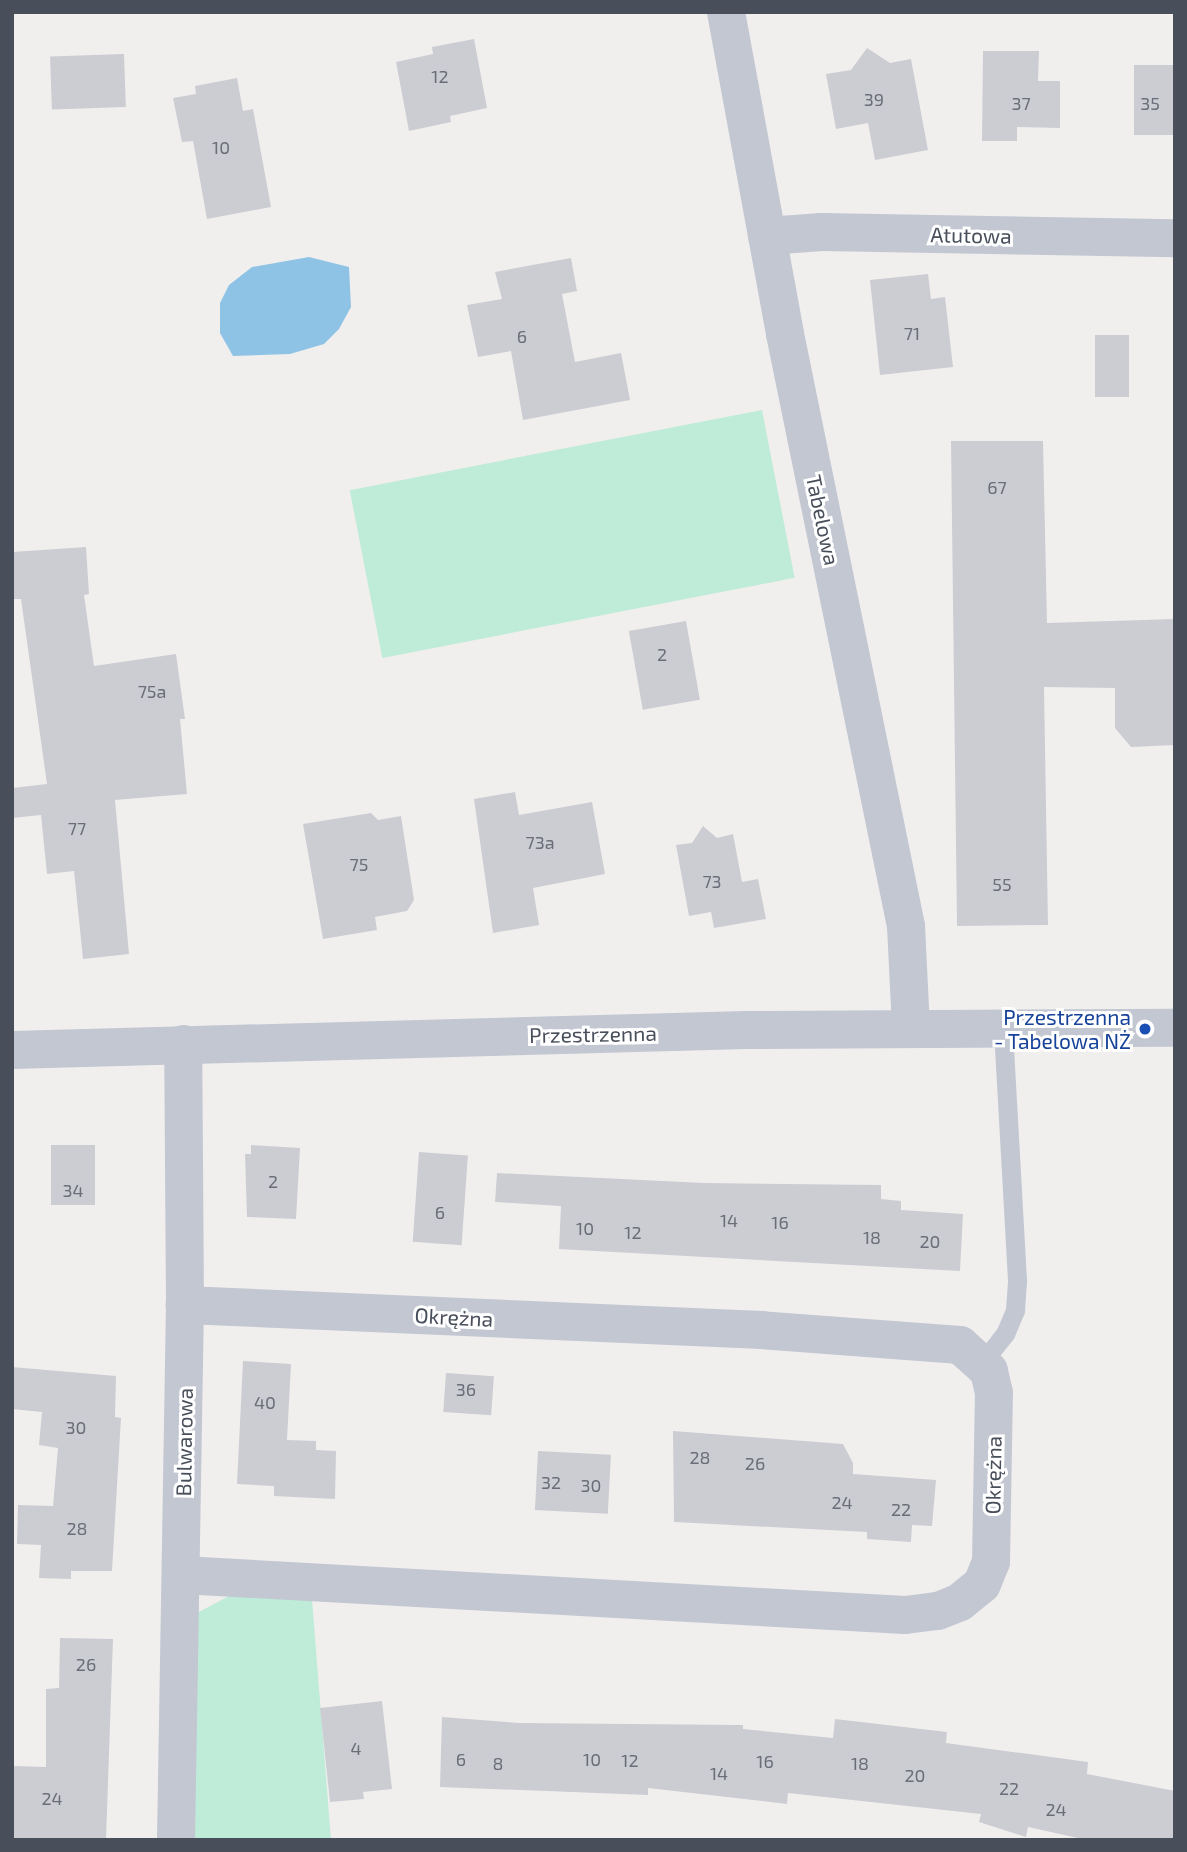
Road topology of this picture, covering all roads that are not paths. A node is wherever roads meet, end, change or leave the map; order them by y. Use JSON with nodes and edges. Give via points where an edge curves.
{"nodes":[{"id":1,"x":726,"y":12,"type":"edge"},
{"id":2,"x":767,"y":236,"type":"junction"},
{"id":3,"x":1175,"y":238,"type":"edge"},
{"id":4,"x":911,"y":1028,"type":"junction"},
{"id":5,"x":1175,"y":1028,"type":"edge"},
{"id":6,"x":1003,"y":1029,"type":"junction"},
{"id":7,"x":183,"y":1044,"type":"junction"},
{"id":8,"x":12,"y":1051,"type":"edge"},
{"id":9,"x":185,"y":1305,"type":"junction"},
{"id":10,"x":982,"y":1363,"type":"junction"},
{"id":11,"x":182,"y":1574,"type":"junction"},
{"id":12,"x":176,"y":1840,"type":"edge"}],
"edges":[{"from":1,"to":2,"type":"street","name":"Tabelowa"},
{"from":2,"to":3,"type":"street","name":"Atutowa","via":[[822,232]]},
{"from":2,"to":4,"type":"street","name":"Tabelowa","via":[[906,926]]},
{"from":4,"to":6,"type":"street","name":"Przestrzenna"},
{"from":4,"to":7,"type":"street","name":"Przestrzenna"},
{"from":5,"to":6,"type":"street","name":"Przestrzenna"},
{"from":6,"to":10,"type":"lane","via":[[1017,1280],[1015,1310],[1005,1334]]},
{"from":7,"to":8,"type":"street","name":"Przestrzenna"},
{"from":7,"to":9,"type":"street","name":"Bulwarowa"},
{"from":9,"to":10,"type":"street","name":"Okrężna","via":[[943,1343],[960,1345]]},
{"from":9,"to":11,"type":"street","name":"Bulwarowa"},
{"from":10,"to":11,"type":"street","name":"Okrężna","via":[[994,1393],[992,1562],[982,1584],[960,1602],[938,1611],[905,1615]]},
{"from":11,"to":12,"type":"street","name":"Bulwarowa"}]}
